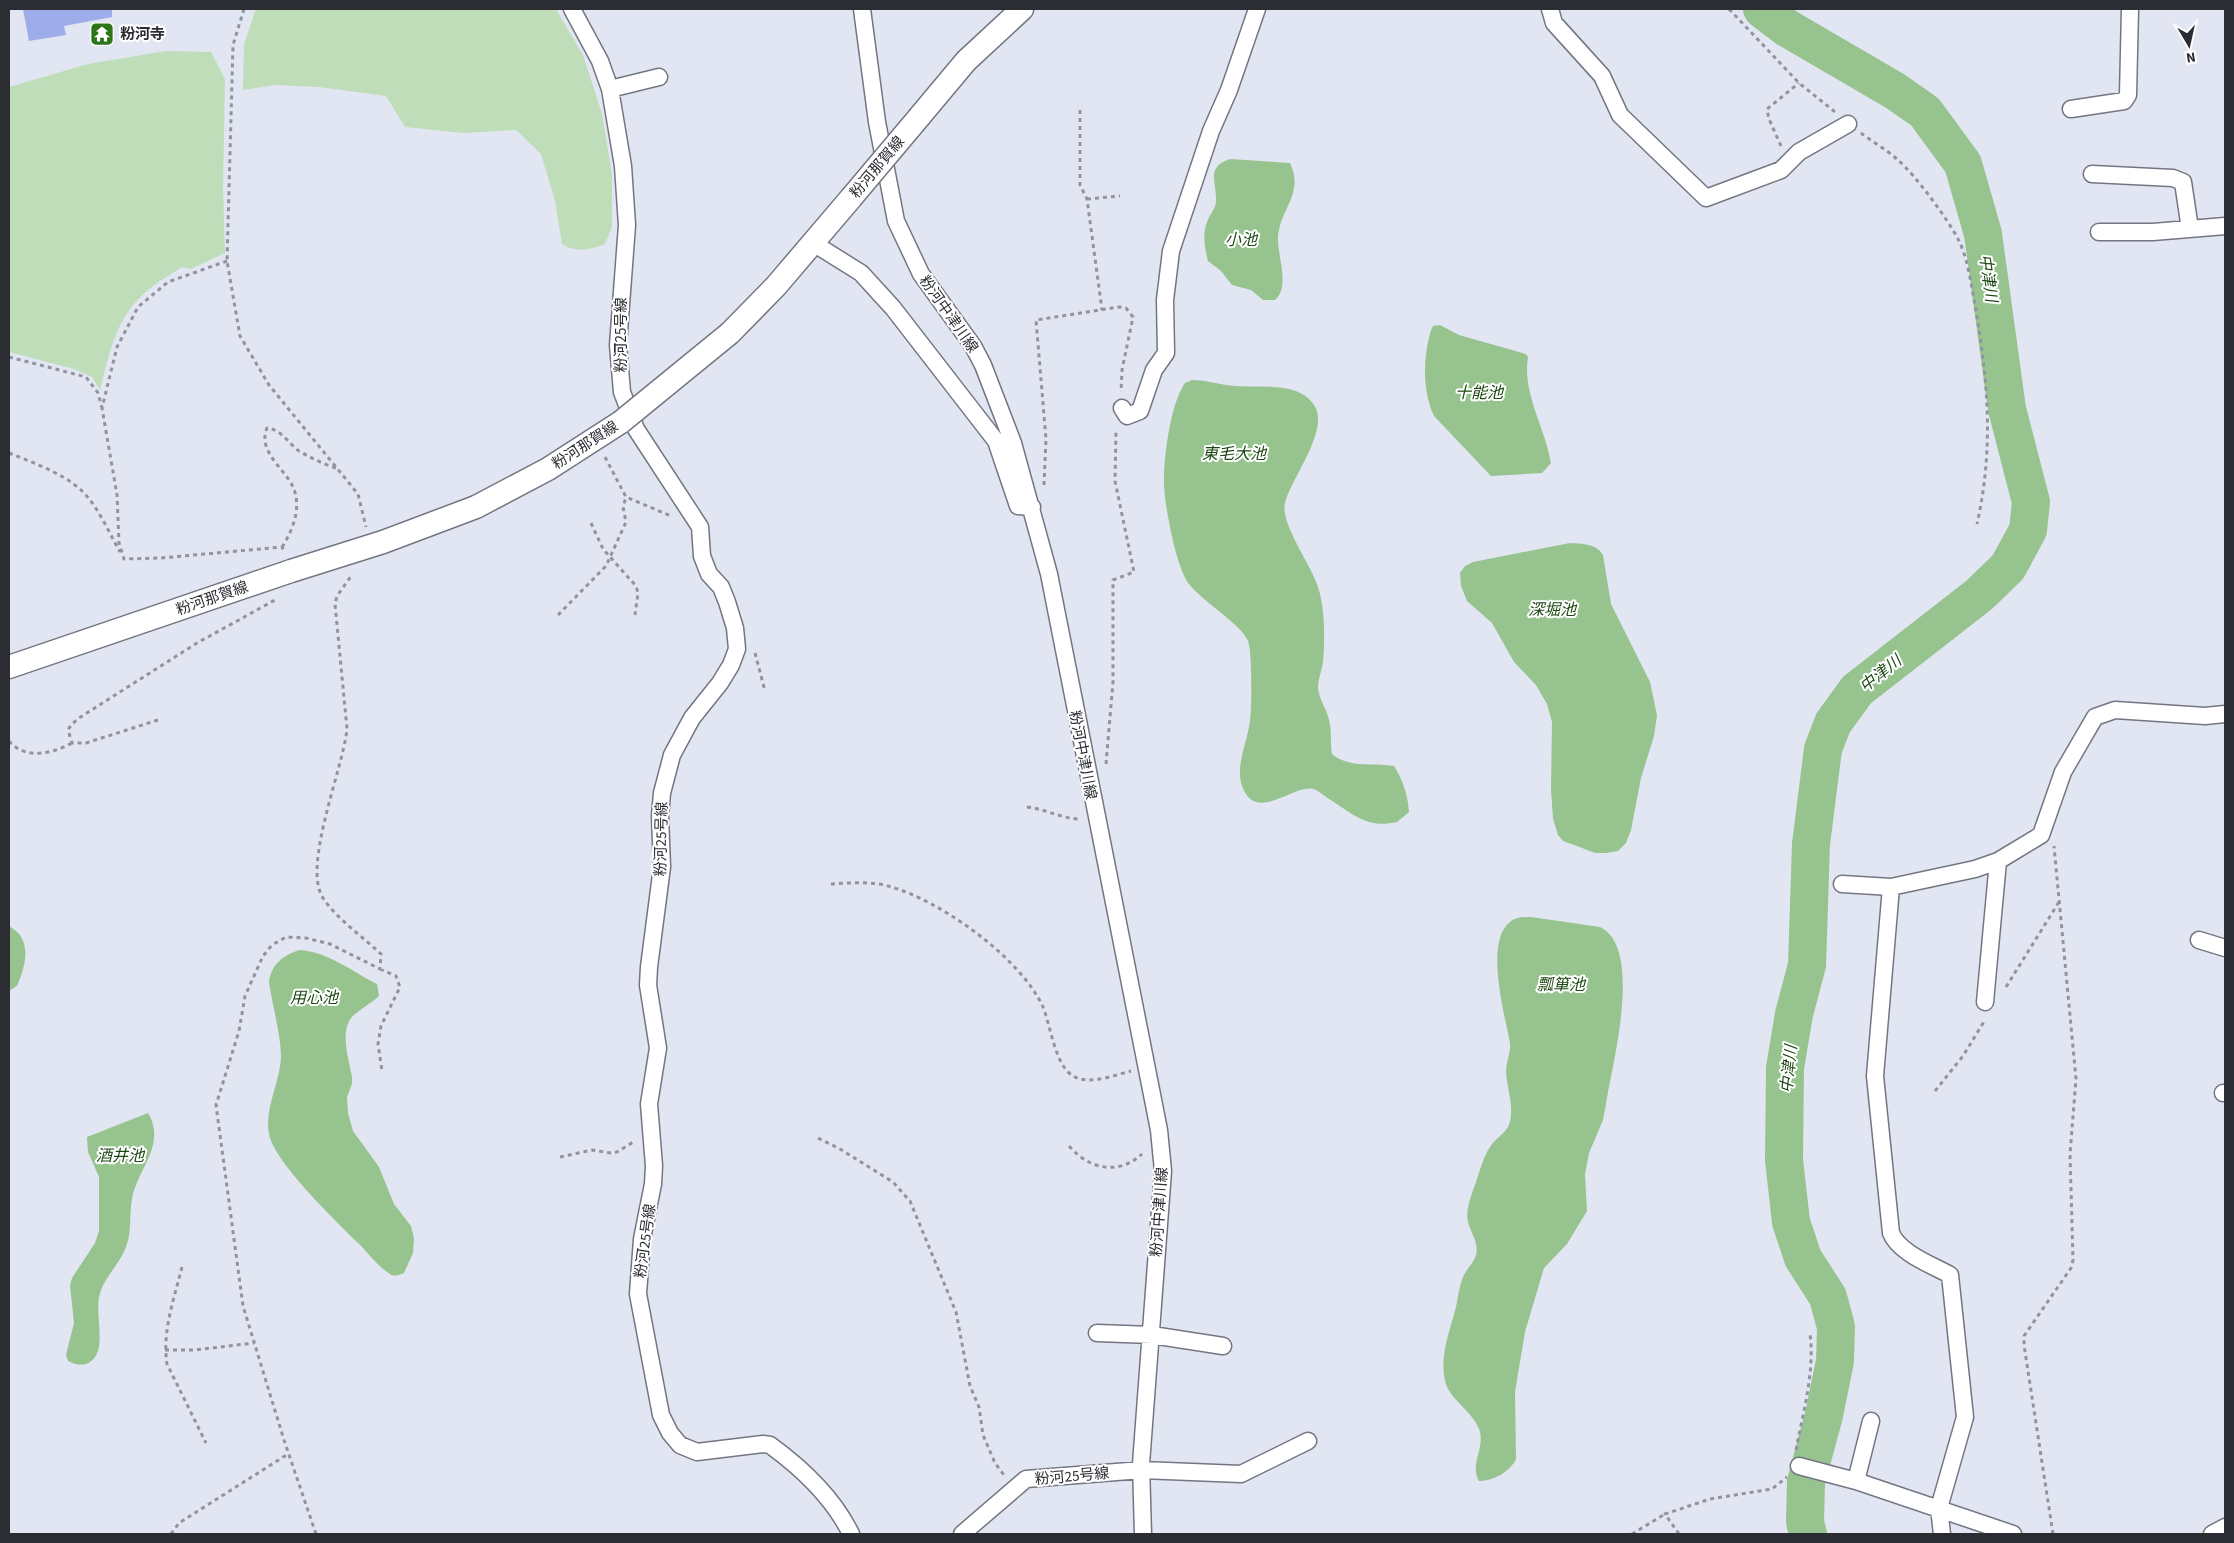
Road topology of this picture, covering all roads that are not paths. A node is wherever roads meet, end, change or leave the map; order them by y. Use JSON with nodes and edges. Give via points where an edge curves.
{"nodes":[{"id":1,"x":572,"y":9,"type":"edge"},
{"id":2,"x":862,"y":9,"type":"edge"},
{"id":3,"x":1022,"y":9,"type":"edge"},
{"id":4,"x":1257,"y":9,"type":"edge"},
{"id":5,"x":1550,"y":9,"type":"edge"},
{"id":6,"x":2130,"y":9,"type":"edge"},
{"id":7,"x":659,"y":77,"type":"dead end"},
{"id":8,"x":610,"y":89,"type":"junction"},
{"id":9,"x":2071,"y":109,"type":"dead end"},
{"id":10,"x":1848,"y":124,"type":"road end"},
{"id":11,"x":2092,"y":174,"type":"dead end"},
{"id":12,"x":2225,"y":226,"type":"edge"},
{"id":13,"x":2190,"y":229,"type":"junction"},
{"id":14,"x":2099,"y":232,"type":"dead end"},
{"id":15,"x":813,"y":243,"type":"junction"},
{"id":16,"x":1122,"y":408,"type":"road end"},
{"id":17,"x":1032,"y":507,"type":"junction"},
{"id":18,"x":9,"y":668,"type":"edge"},
{"id":19,"x":2225,"y":714,"type":"edge"},
{"id":20,"x":1998,"y":861,"type":"junction"},
{"id":21,"x":1842,"y":884,"type":"dead end"},
{"id":22,"x":1891,"y":887,"type":"junction"},
{"id":23,"x":2199,"y":940,"type":"dead end"},
{"id":24,"x":2225,"y":948,"type":"edge"},
{"id":25,"x":1985,"y":1002,"type":"dead end"},
{"id":26,"x":1097,"y":1333,"type":"dead end"},
{"id":27,"x":1152,"y":1336,"type":"junction"},
{"id":28,"x":1223,"y":1346,"type":"dead end"},
{"id":29,"x":1871,"y":1421,"type":"dead end"},
{"id":30,"x":1308,"y":1441,"type":"dead end"},
{"id":31,"x":1797,"y":1465,"type":"road end"},
{"id":32,"x":1142,"y":1470,"type":"junction"},
{"id":33,"x":1852,"y":1480,"type":"junction"},
{"id":34,"x":1939,"y":1508,"type":"junction"},
{"id":35,"x":2225,"y":1527,"type":"edge"},
{"id":36,"x":851,"y":1534,"type":"edge"},
{"id":37,"x":962,"y":1534,"type":"edge"},
{"id":38,"x":1143,"y":1534,"type":"edge"},
{"id":39,"x":1942,"y":1534,"type":"edge"},
{"id":40,"x":2013,"y":1534,"type":"edge"},
{"id":41,"x":2212,"y":1534,"type":"edge"}],
"edges":[{"from":1,"to":8,"type":"street","name":"粉河25号線","via":[[600,60]]},
{"from":2,"to":17,"type":"street","name":"粉河中津川線","via":[[877,122],[896,221],[921,274],[983,365],[1013,443]]},
{"from":3,"to":15,"type":"main road","name":"粉河那賀線","bridge":true,"via":[[966,61]]},
{"from":4,"to":16,"type":"street","via":[[1171,251],[1165,300],[1166,352],[1154,370],[1140,411],[1127,416]]},
{"from":5,"to":10,"type":"street","via":[[1554,23],[1602,76],[1620,115],[1706,198],[1781,170],[1799,152]]},
{"from":6,"to":9,"type":"street","via":[[2128,95],[2124,101]]},
{"from":7,"to":8,"type":"street"},
{"from":8,"to":36,"type":"street","name":"粉河25号線","via":[[623,166],[627,225],[618,345],[622,392],[636,429],[700,527],[702,556],[727,602],[737,649],[720,683],[692,718],[672,755],[662,793],[662,867],[648,967],[658,1048],[649,1104],[653,1184],[642,1239],[638,1294],[661,1415],[680,1445],[697,1452],[770,1445],[813,1481],[836,1508]]},
{"from":11,"to":13,"type":"street","via":[[2173,178],[2183,182]]},
{"from":12,"to":13,"type":"street"},
{"from":13,"to":14,"type":"street"},
{"from":15,"to":17,"type":"street","via":[[861,273],[893,308],[996,441],[1018,506]]},
{"from":15,"to":18,"type":"main road","name":"粉河那賀線","bridge":true,"via":[[730,333],[656,396],[548,469],[476,507],[383,542]]},
{"from":17,"to":27,"type":"street","name":"粉河中津川線","via":[[1049,574],[1159,1130],[1163,1171],[1150,1327]]},
{"from":19,"to":20,"type":"street","via":[[2205,716],[2115,710],[2095,718],[2062,772],[2041,835]]},
{"from":20,"to":22,"type":"street"},
{"from":20,"to":25,"type":"street"},
{"from":21,"to":22,"type":"street"},
{"from":22,"to":34,"type":"street","via":[[1874,1076],[1891,1233],[1903,1247],[1950,1275],[1965,1417]]},
{"from":23,"to":24,"type":"street"},
{"from":26,"to":27,"type":"street"},
{"from":27,"to":28,"type":"street"},
{"from":27,"to":32,"type":"street","name":"粉河中津川線"},
{"from":29,"to":33,"type":"street"},
{"from":30,"to":32,"type":"street","name":"粉河25号線","via":[[1241,1474]]},
{"from":31,"to":33,"type":"street"},
{"from":32,"to":37,"type":"street","name":"粉河25号線","via":[[1026,1479]]},
{"from":32,"to":38,"type":"street","name":"粉河中津川線"},
{"from":33,"to":34,"type":"street"},
{"from":34,"to":39,"type":"street"},
{"from":34,"to":40,"type":"street"},
{"from":35,"to":41,"type":"street"}]}
